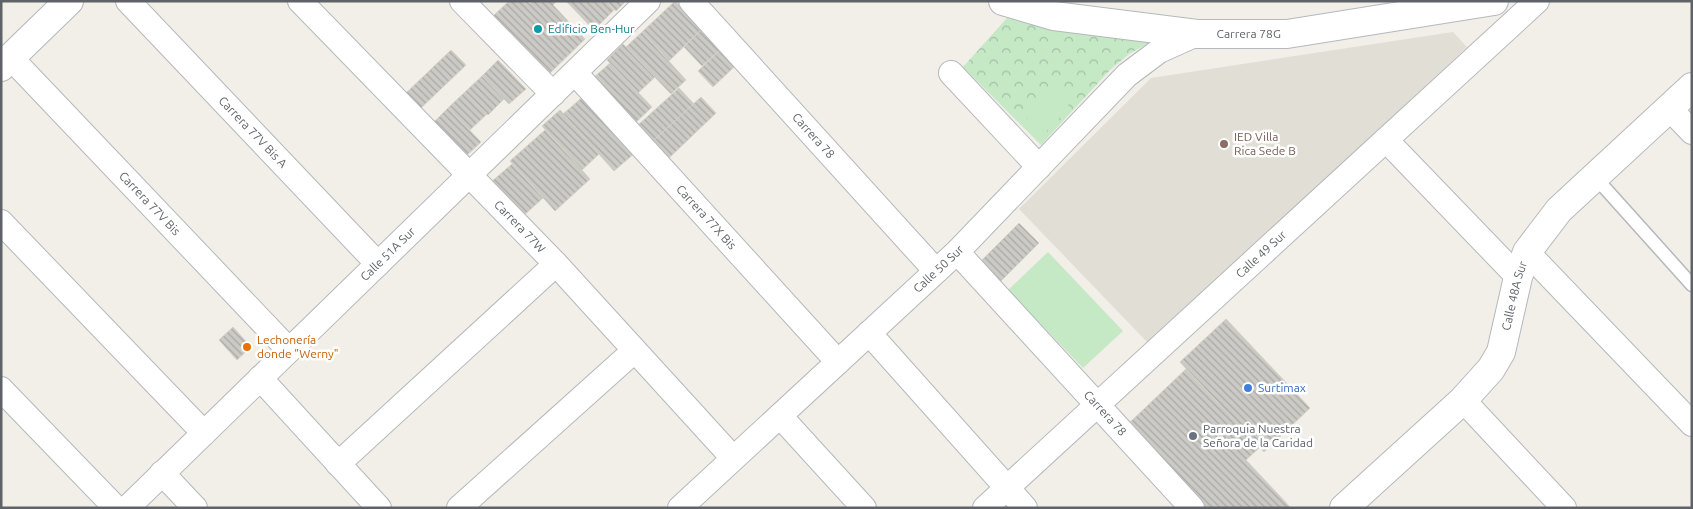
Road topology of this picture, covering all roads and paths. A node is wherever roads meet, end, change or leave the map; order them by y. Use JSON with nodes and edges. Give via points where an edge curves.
{"nodes":[{"id":1,"x":69,"y":1,"type":"edge"},
{"id":2,"x":128,"y":1,"type":"edge"},
{"id":3,"x":300,"y":1,"type":"edge"},
{"id":4,"x":462,"y":1,"type":"edge"},
{"id":5,"x":648,"y":1,"type":"edge"},
{"id":6,"x":691,"y":1,"type":"edge"},
{"id":7,"x":1003,"y":1,"type":"edge"},
{"id":8,"x":1494,"y":1,"type":"edge"},
{"id":9,"x":1536,"y":1,"type":"edge"},
{"id":10,"x":1197,"y":34,"type":"junction"},
{"id":11,"x":6,"y":62,"type":"edge"},
{"id":12,"x":575,"y":73,"type":"junction"},
{"id":13,"x":951,"y":73,"type":"dead end"},
{"id":14,"x":1692,"y":88,"type":"edge"},
{"id":15,"x":553,"y":94,"type":"junction"},
{"id":16,"x":1670,"y":108,"type":"junction"},
{"id":17,"x":1692,"y":132,"type":"edge"},
{"id":18,"x":1386,"y":140,"type":"junction"},
{"id":19,"x":1039,"y":167,"type":"junction"},
{"id":20,"x":469,"y":176,"type":"junction"},
{"id":21,"x":1595,"y":176,"type":"junction"},
{"id":22,"x":1,"y":222,"type":"edge"},
{"id":23,"x":957,"y":252,"type":"junction"},
{"id":24,"x":378,"y":264,"type":"junction"},
{"id":25,"x":556,"y":264,"type":"junction"},
{"id":26,"x":1522,"y":264,"type":"junction"},
{"id":27,"x":936,"y":271,"type":"junction"},
{"id":28,"x":1692,"y":285,"type":"edge"},
{"id":29,"x":869,"y":333,"type":"junction"},
{"id":30,"x":289,"y":350,"type":"junction"},
{"id":31,"x":634,"y":351,"type":"junction"},
{"id":32,"x":838,"y":362,"type":"junction"},
{"id":33,"x":260,"y":378,"type":"junction"},
{"id":34,"x":1,"y":389,"type":"edge"},
{"id":35,"x":1462,"y":400,"type":"junction"},
{"id":36,"x":1097,"y":406,"type":"junction"},
{"id":37,"x":780,"y":416,"type":"junction"},
{"id":38,"x":1692,"y":424,"type":"edge"},
{"id":39,"x":204,"y":432,"type":"junction"},
{"id":40,"x":733,"y":458,"type":"junction"},
{"id":41,"x":338,"y":464,"type":"junction"},
{"id":42,"x":162,"y":473,"type":"junction"},
{"id":43,"x":1007,"y":488,"type":"junction"},
{"id":44,"x":693,"y":504,"type":"edge"},
{"id":45,"x":116,"y":508,"type":"edge"},
{"id":46,"x":126,"y":508,"type":"edge"},
{"id":47,"x":194,"y":508,"type":"edge"},
{"id":48,"x":379,"y":508,"type":"edge"},
{"id":49,"x":459,"y":508,"type":"edge"},
{"id":50,"x":864,"y":508,"type":"edge"},
{"id":51,"x":985,"y":508,"type":"edge"},
{"id":52,"x":1025,"y":508,"type":"edge"},
{"id":53,"x":1192,"y":508,"type":"edge"},
{"id":54,"x":1344,"y":508,"type":"edge"},
{"id":55,"x":1564,"y":508,"type":"edge"}],
"edges":[{"from":1,"to":11,"type":"street"},
{"from":2,"to":24,"type":"street","name":"Carrera 77V Bis A"},
{"from":3,"to":20,"type":"street","name":"Carrera 77W"},
{"from":4,"to":15,"type":"street"},
{"from":5,"to":12,"type":"street","name":"Calle 51A Sur"},
{"from":6,"to":27,"type":"street","name":"Carrera 78"},
{"from":7,"to":10,"type":"street","name":"Carrera 78G","via":[[1054,16]]},
{"from":8,"to":10,"type":"street","name":"Carrera 78G","via":[[1287,34]]},
{"from":9,"to":18,"type":"street","name":"Calle 49 Sur"},
{"from":10,"to":19,"type":"street","name":"Calle 50 Sur","via":[[1142,62]]},
{"from":11,"to":30,"type":"street","name":"Carrera 77V Bis"},
{"from":12,"to":15,"type":"street","name":"Calle 51A Sur"},
{"from":12,"to":32,"type":"street","name":"Carrera 77X Bis"},
{"from":13,"to":19,"type":"street"},
{"from":14,"to":16,"type":"street","name":"Calle 48A Sur"},
{"from":15,"to":20,"type":"street","name":"Calle 51A Sur"},
{"from":16,"to":17,"type":"street"},
{"from":16,"to":21,"type":"street","name":"Calle 48A Sur"},
{"from":18,"to":26,"type":"street"},
{"from":18,"to":36,"type":"street","name":"Calle 49 Sur"},
{"from":19,"to":23,"type":"street","name":"Calle 50 Sur"},
{"from":20,"to":24,"type":"street","name":"Calle 51A Sur"},
{"from":20,"to":25,"type":"street","name":"Carrera 77W"},
{"from":21,"to":26,"type":"street","name":"Calle 48A Sur","via":[[1559,210]]},
{"from":21,"to":28,"type":"lane"},
{"from":22,"to":39,"type":"street"},
{"from":23,"to":27,"type":"street","name":"Calle 50 Sur"},
{"from":23,"to":36,"type":"street","name":"Carrera 78"},
{"from":24,"to":30,"type":"street","name":"Calle 51A Sur"},
{"from":25,"to":31,"type":"street","name":"Carrera 77W"},
{"from":25,"to":41,"type":"street"},
{"from":26,"to":35,"type":"street","name":"Calle 48A Sur","via":[[1501,352],[1491,370]]},
{"from":26,"to":38,"type":"street"},
{"from":27,"to":29,"type":"street","name":"Calle 50 Sur"},
{"from":29,"to":32,"type":"street","name":"Calle 50 Sur"},
{"from":29,"to":43,"type":"street"},
{"from":30,"to":33,"type":"street","name":"Calle 51A Sur"},
{"from":31,"to":40,"type":"street","name":"Carrera 77W"},
{"from":31,"to":49,"type":"street"},
{"from":32,"to":37,"type":"street","name":"Calle 50 Sur"},
{"from":33,"to":39,"type":"street","name":"Calle 51A Sur"},
{"from":33,"to":41,"type":"street"},
{"from":34,"to":45,"type":"street"},
{"from":35,"to":54,"type":"street","name":"Calle 48A Sur"},
{"from":35,"to":55,"type":"street"},
{"from":36,"to":43,"type":"street","name":"Calle 49 Sur"},
{"from":36,"to":53,"type":"street","name":"Carrera 78"},
{"from":37,"to":40,"type":"street","name":"Calle 50 Sur"},
{"from":37,"to":50,"type":"street"},
{"from":39,"to":42,"type":"street","name":"Calle 51A Sur"},
{"from":40,"to":44,"type":"street","name":"Calle 50 Sur"},
{"from":41,"to":48,"type":"street"},
{"from":42,"to":46,"type":"street","name":"Calle 51A Sur"},
{"from":42,"to":47,"type":"street"},
{"from":43,"to":51,"type":"street","name":"Calle 49 Sur"},
{"from":43,"to":52,"type":"street"}]}
